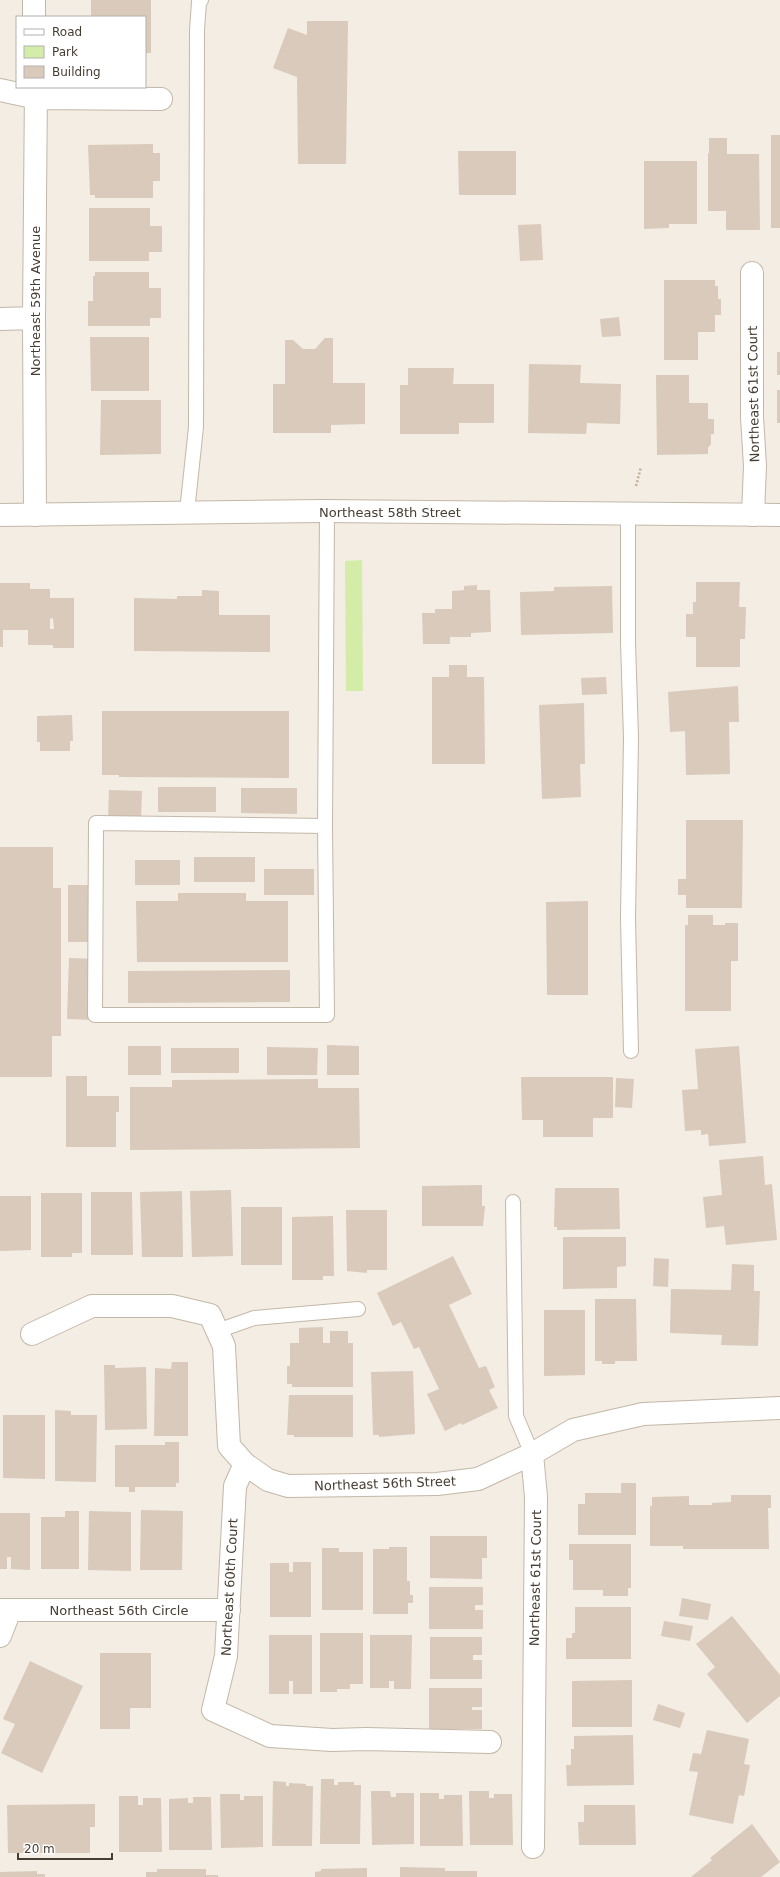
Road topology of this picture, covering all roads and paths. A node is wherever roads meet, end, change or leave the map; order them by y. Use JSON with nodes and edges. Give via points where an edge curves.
{"nodes":[{"id":1,"x":34,"y":0,"type":"edge"},
{"id":2,"x":201,"y":0,"type":"edge"},
{"id":3,"x":34,"y":16,"type":"edge"},
{"id":4,"x":0,"y":90,"type":"edge"},
{"id":5,"x":36,"y":93,"type":"edge"},
{"id":6,"x":161,"y":99,"type":"dead end"},
{"id":7,"x":752,"y":273,"type":"dead end"},
{"id":8,"x":34,"y":318,"type":"junction"},
{"id":9,"x":0,"y":319,"type":"edge"},
{"id":10,"x":327,"y":511,"type":"junction"},
{"id":11,"x":187,"y":512,"type":"junction"},
{"id":12,"x":35,"y":514,"type":"junction"},
{"id":13,"x":628,"y":514,"type":"junction"},
{"id":14,"x":753,"y":514,"type":"junction"},
{"id":15,"x":780,"y":514,"type":"edge"},
{"id":16,"x":0,"y":515,"type":"edge"},
{"id":17,"x":325,"y":826,"type":"junction"},
{"id":18,"x":631,"y":1051,"type":"dead end"},
{"id":19,"x":513,"y":1202,"type":"dead end"},
{"id":20,"x":358,"y":1309,"type":"dead end"},
{"id":21,"x":214,"y":1323,"type":"junction"},
{"id":22,"x":32,"y":1334,"type":"dead end"},
{"id":23,"x":780,"y":1408,"type":"edge"},
{"id":24,"x":532,"y":1454,"type":"junction"},
{"id":25,"x":245,"y":1464,"type":"junction"},
{"id":26,"x":5,"y":1610,"type":"edge"},
{"id":27,"x":229,"y":1610,"type":"junction"},
{"id":28,"x":0,"y":1636,"type":"edge"},
{"id":29,"x":490,"y":1742,"type":"dead end"},
{"id":30,"x":533,"y":1847,"type":"dead end"}],
"edges":[{"from":1,"to":3,"type":"street"},
{"from":2,"to":11,"type":"lane","via":[[197,30],[196,427]]},
{"from":4,"to":5,"type":"street"},
{"from":5,"to":6,"type":"street"},
{"from":5,"to":8,"type":"street","name":"Northeast 59th Avenue"},
{"from":7,"to":14,"type":"street","name":"Northeast 61st Court","via":[[752,418],[755,466]]},
{"from":8,"to":9,"type":"street"},
{"from":8,"to":12,"type":"street","name":"Northeast 59th Avenue"},
{"from":10,"to":11,"type":"street","name":"Northeast 58th Street"},
{"from":10,"to":13,"type":"street","name":"Northeast 58th Street"},
{"from":10,"to":17,"type":"lane"},
{"from":11,"to":12,"type":"street","name":"Northeast 58th Street"},
{"from":12,"to":16,"type":"street","name":"Northeast 58th Street"},
{"from":13,"to":14,"type":"street","name":"Northeast 58th Street"},
{"from":13,"to":18,"type":"lane","via":[[631,738],[628,918]]},
{"from":14,"to":15,"type":"street","name":"Northeast 58th Street"},
{"from":17,"to":17,"type":"lane","via":[[96,823],[95,1016],[327,1016]]},
{"from":19,"to":24,"type":"lane","via":[[516,1416]]},
{"from":20,"to":21,"type":"lane"},
{"from":21,"to":22,"type":"street","via":[[172,1306],[92,1306]]},
{"from":21,"to":25,"type":"street","name":"Northeast 56th Street","via":[[224,1346],[229,1446]]},
{"from":23,"to":24,"type":"street","name":"Northeast 56th Street","via":[[643,1414],[573,1430]]},
{"from":24,"to":25,"type":"street","name":"Northeast 56th Street","via":[[478,1479],[437,1484],[288,1486],[268,1480]]},
{"from":24,"to":30,"type":"street","name":"Northeast 61st Court","via":[[536,1497]]},
{"from":25,"to":27,"type":"street","name":"Northeast 60th Court","via":[[235,1486]]},
{"from":26,"to":27,"type":"street","name":"Northeast 56th Circle"},
{"from":26,"to":28,"type":"street"},
{"from":27,"to":29,"type":"street","name":"Northeast 60th Court","via":[[226,1656],[213,1710],[270,1736],[332,1740]]}]}
